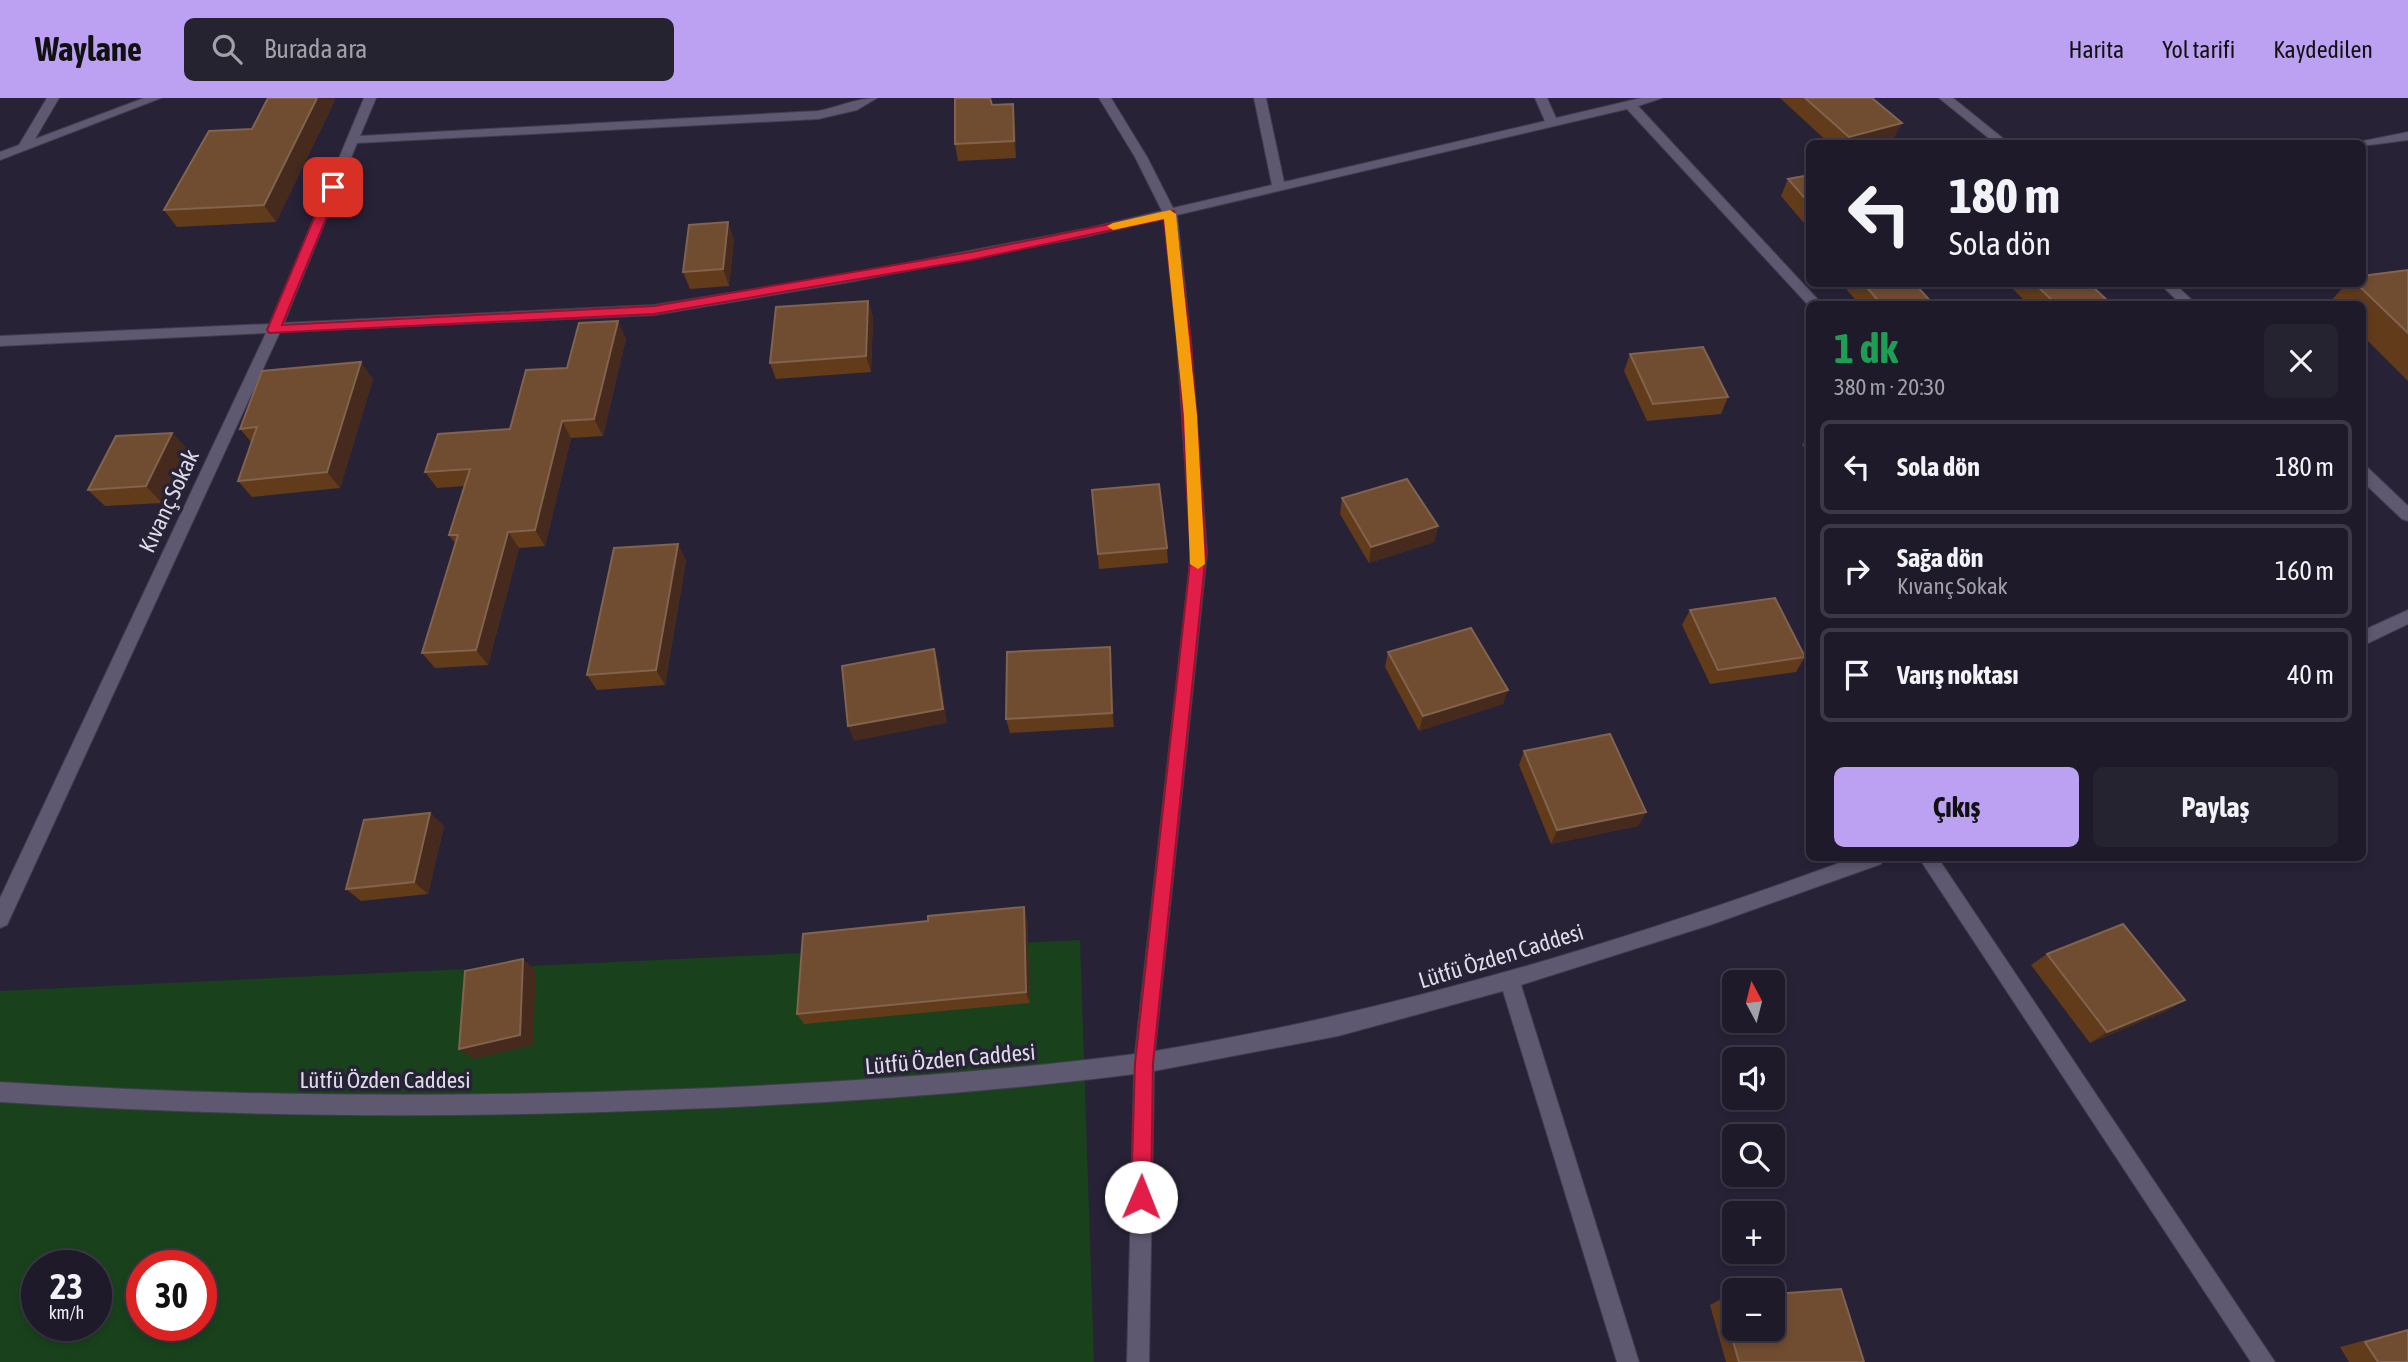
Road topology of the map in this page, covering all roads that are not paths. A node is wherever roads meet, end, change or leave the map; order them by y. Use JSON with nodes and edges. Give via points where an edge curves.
{"nodes":[{"id":1,"x":53,"y":98,"type":"edge"},
{"id":2,"x":155,"y":98,"type":"edge"},
{"id":3,"x":370,"y":98,"type":"edge"},
{"id":4,"x":870,"y":98,"type":"edge"},
{"id":5,"x":1105,"y":98,"type":"edge"},
{"id":6,"x":1260,"y":98,"type":"edge"},
{"id":7,"x":1541,"y":98,"type":"edge"},
{"id":8,"x":1656,"y":98,"type":"edge"},
{"id":9,"x":1945,"y":98,"type":"edge"},
{"id":10,"x":1629,"y":104,"type":"junction"},
{"id":11,"x":1552,"y":123,"type":"junction"},
{"id":12,"x":2408,"y":136,"type":"edge"},
{"id":13,"x":353,"y":140,"type":"junction"},
{"id":14,"x":1999,"y":140,"type":"edge"},
{"id":15,"x":2366,"y":142,"type":"edge"},
{"id":16,"x":23,"y":148,"type":"junction"},
{"id":17,"x":0,"y":156,"type":"edge"},
{"id":18,"x":1279,"y":188,"type":"junction"},
{"id":19,"x":1170,"y":214,"type":"junction"},
{"id":20,"x":2171,"y":287,"type":"edge"},
{"id":21,"x":1812,"y":301,"type":"edge"},
{"id":22,"x":2186,"y":301,"type":"edge"},
{"id":23,"x":274,"y":330,"type":"junction"},
{"id":24,"x":0,"y":341,"type":"edge"},
{"id":25,"x":2366,"y":475,"type":"edge"},
{"id":26,"x":2408,"y":515,"type":"edge"},
{"id":27,"x":2408,"y":617,"type":"edge"},
{"id":28,"x":2366,"y":637,"type":"edge"},
{"id":29,"x":1866,"y":861,"type":"edge"},
{"id":30,"x":1930,"y":861,"type":"edge"},
{"id":31,"x":0,"y":919,"type":"edge"},
{"id":32,"x":1509,"y":980,"type":"junction"},
{"id":33,"x":1144,"y":1063,"type":"junction"},
{"id":34,"x":0,"y":1092,"type":"edge"},
{"id":35,"x":1138,"y":1362,"type":"edge"},
{"id":36,"x":1628,"y":1362,"type":"edge"},
{"id":37,"x":2264,"y":1362,"type":"edge"}],
"edges":[{"from":1,"to":16,"type":"street"},
{"from":2,"to":16,"type":"street"},
{"from":3,"to":13,"type":"street","name":"Kıvanç Sokak"},
{"from":4,"to":13,"type":"street","via":[[818,115]]},
{"from":5,"to":19,"type":"street"},
{"from":6,"to":18,"type":"street"},
{"from":7,"to":11,"type":"street"},
{"from":8,"to":10,"type":"street"},
{"from":9,"to":14,"type":"street"},
{"from":10,"to":11,"type":"street"},
{"from":10,"to":21,"type":"street"},
{"from":11,"to":18,"type":"street"},
{"from":12,"to":15,"type":"street"},
{"from":13,"to":23,"type":"street","name":"Kıvanç Sokak"},
{"from":16,"to":17,"type":"street"},
{"from":18,"to":19,"type":"street"},
{"from":19,"to":23,"type":"street","via":[[944,261],[654,310]]},
{"from":19,"to":33,"type":"street","via":[[1199,553]]},
{"from":20,"to":22,"type":"street"},
{"from":23,"to":24,"type":"street"},
{"from":23,"to":31,"type":"street","name":"Kıvanç Sokak"},
{"from":25,"to":26,"type":"street"},
{"from":27,"to":28,"type":"street"},
{"from":29,"to":32,"type":"street","name":"Lütfü Özden Caddesi"},
{"from":30,"to":37,"type":"street"},
{"from":32,"to":33,"type":"street","name":"Lütfü Özden Caddesi","via":[[1296,1036]]},
{"from":32,"to":36,"type":"street"},
{"from":33,"to":34,"type":"street","name":"Lütfü Özden Caddesi","via":[[929,1088],[596,1103],[360,1106],[127,1102]]},
{"from":33,"to":35,"type":"street"}]}
